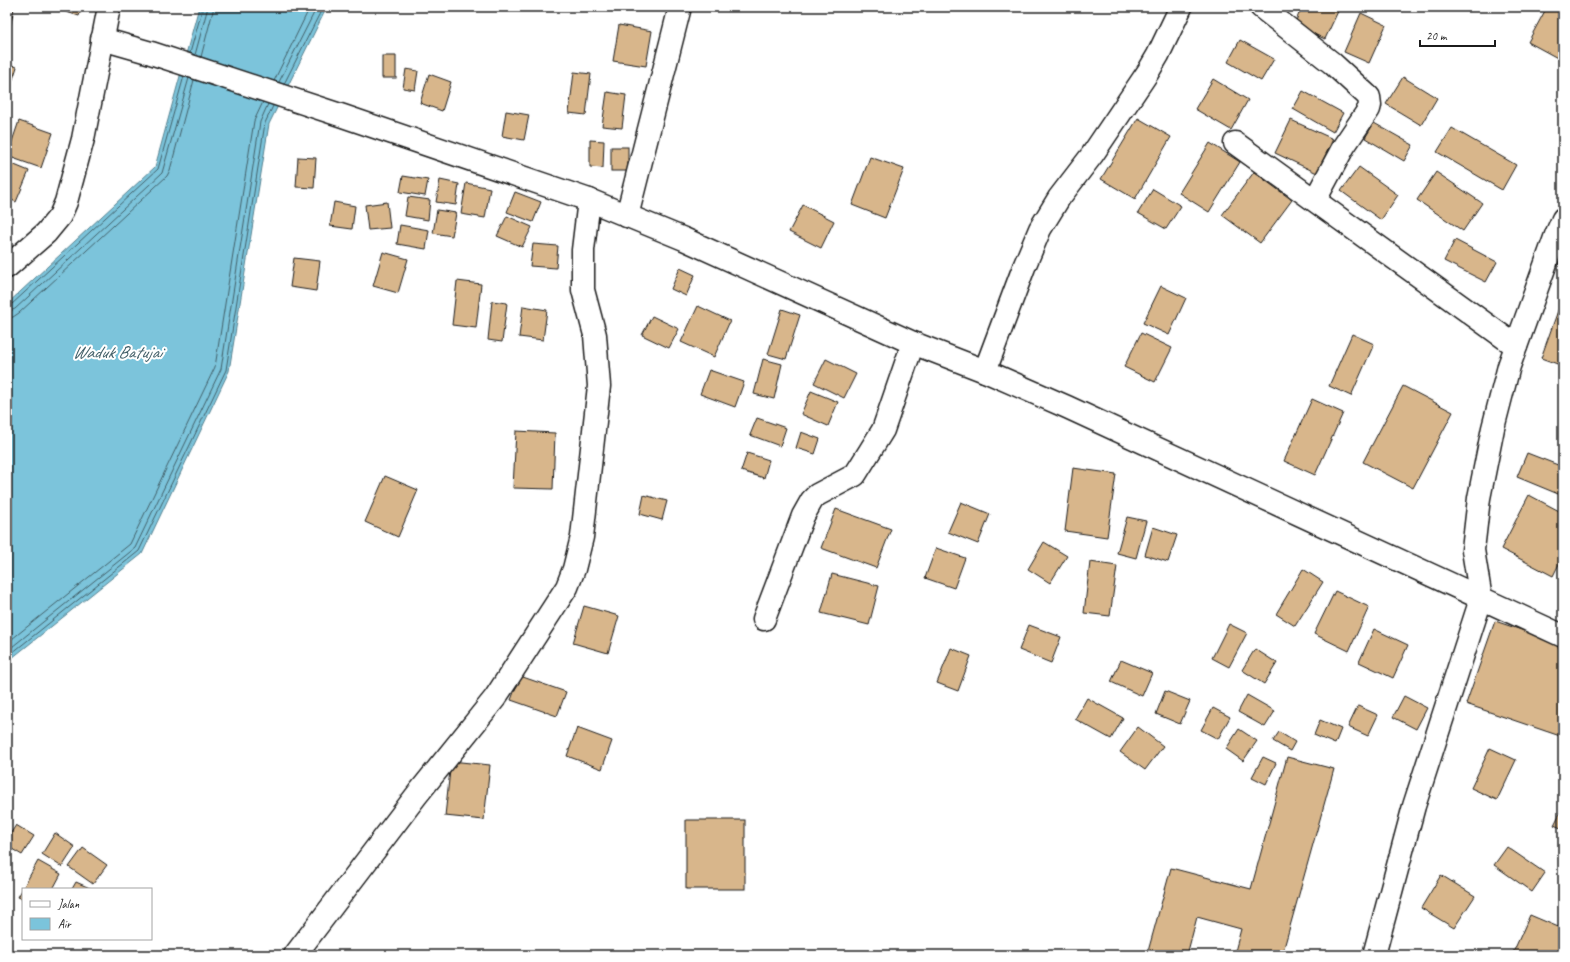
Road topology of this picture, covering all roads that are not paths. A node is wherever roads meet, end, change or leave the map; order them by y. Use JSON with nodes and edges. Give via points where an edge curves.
{"nodes":[{"id":1,"x":109,"y":7,"type":"edge"},
{"id":2,"x":680,"y":7,"type":"edge"},
{"id":3,"x":1181,"y":7,"type":"edge"},
{"id":4,"x":1261,"y":7,"type":"edge"},
{"id":5,"x":102,"y":39,"type":"junction"},
{"id":6,"x":1235,"y":144,"type":"dead end"},
{"id":7,"x":589,"y":200,"type":"junction"},
{"id":8,"x":1315,"y":200,"type":"junction"},
{"id":9,"x":627,"y":216,"type":"junction"},
{"id":10,"x":1563,"y":219,"type":"edge"},
{"id":11,"x":7,"y":267,"type":"edge"},
{"id":12,"x":913,"y":342,"type":"junction"},
{"id":13,"x":1516,"y":346,"type":"junction"},
{"id":14,"x":985,"y":371,"type":"junction"},
{"id":15,"x":1481,"y":599,"type":"junction"},
{"id":16,"x":764,"y":619,"type":"dead end"},
{"id":17,"x":1563,"y":636,"type":"edge"},
{"id":18,"x":295,"y":955,"type":"edge"},
{"id":19,"x":1374,"y":955,"type":"edge"}],
"edges":[{"from":1,"to":5,"type":"street"},
{"from":2,"to":9,"type":"street"},
{"from":3,"to":14,"type":"street","via":[[1148,72],[1040,229]]},
{"from":4,"to":8,"type":"street","via":[[1332,63],[1370,97],[1369,109],[1344,146]]},
{"from":5,"to":7,"type":"street","via":[[343,116]]},
{"from":5,"to":11,"type":"street","via":[[83,139],[66,202],[60,216],[46,233]]},
{"from":6,"to":8,"type":"street"},
{"from":7,"to":9,"type":"street"},
{"from":7,"to":18,"type":"street","via":[[583,250],[583,290],[595,335],[599,386],[582,537],[567,587],[495,698],[416,796]]},
{"from":8,"to":13,"type":"street"},
{"from":9,"to":12,"type":"street"},
{"from":10,"to":13,"type":"street"},
{"from":12,"to":14,"type":"street"},
{"from":12,"to":16,"type":"street","via":[[883,430],[856,475],[812,500],[803,516]]},
{"from":13,"to":15,"type":"street","via":[[1493,428],[1480,498],[1473,550]]},
{"from":14,"to":15,"type":"street"},
{"from":15,"to":17,"type":"street"},
{"from":15,"to":19,"type":"street","via":[[1414,806]]}]}
